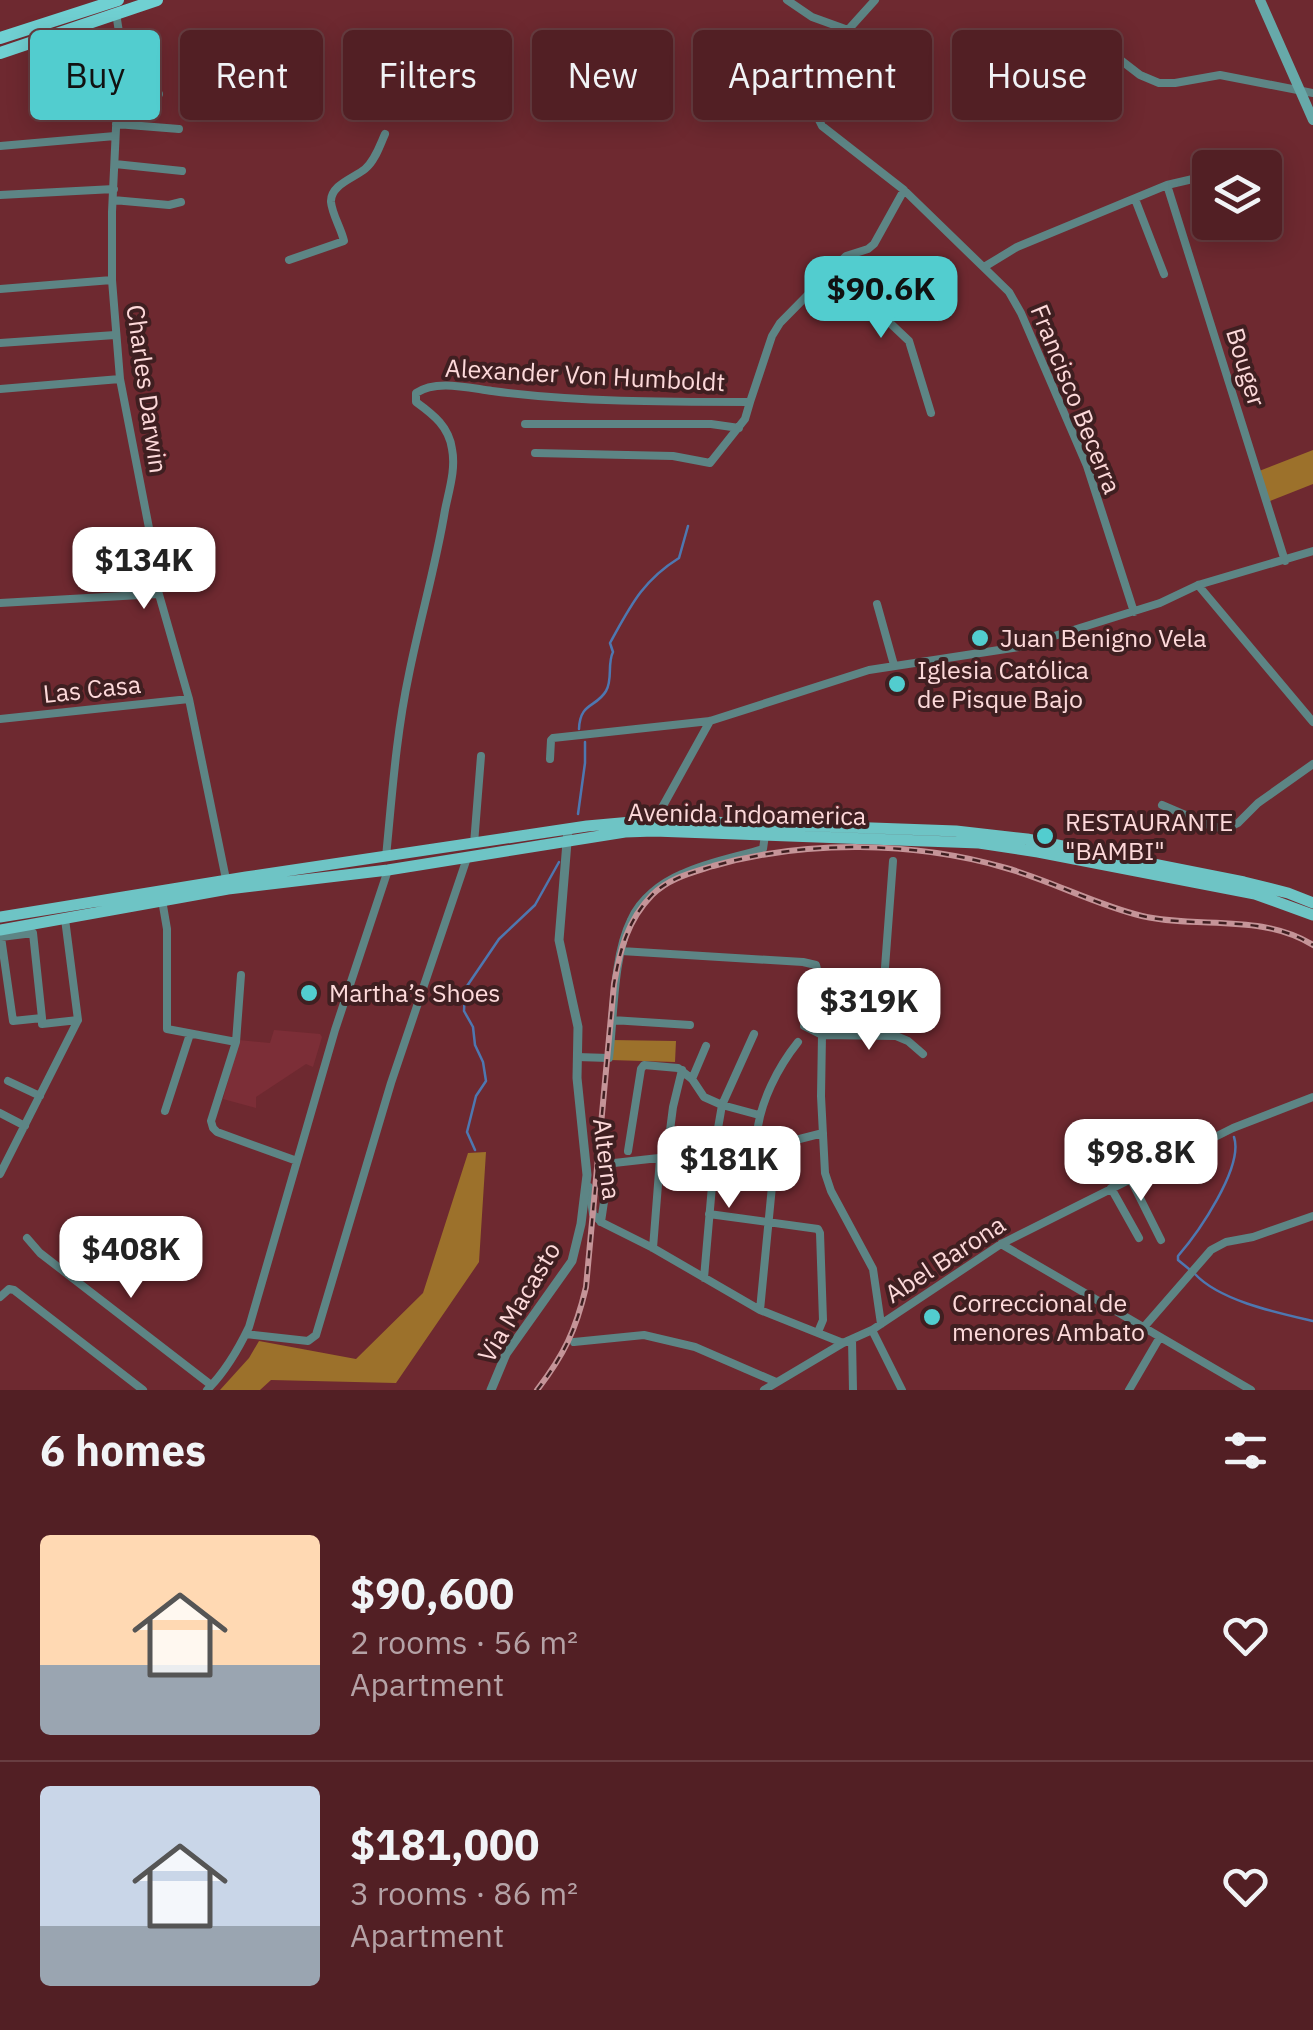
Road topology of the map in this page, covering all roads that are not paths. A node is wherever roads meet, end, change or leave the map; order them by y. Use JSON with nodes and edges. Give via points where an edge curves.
{"nodes":[{"id":1,"x":157,"y":0,"type":"edge"},
{"id":2,"x":787,"y":0,"type":"edge"},
{"id":3,"x":875,"y":0,"type":"edge"},
{"id":4,"x":1260,"y":0,"type":"edge"},
{"id":5,"x":117,"y":7,"type":"edge"},
{"id":6,"x":48,"y":30,"type":"edge"},
{"id":7,"x":848,"y":30,"type":"joint"},
{"id":8,"x":30,"y":36,"type":"joint"},
{"id":9,"x":0,"y":38,"type":"edge"},
{"id":10,"x":0,"y":53,"type":"edge"},
{"id":11,"x":1122,"y":61,"type":"edge"},
{"id":12,"x":1307,"y":92,"type":"edge"},
{"id":13,"x":116,"y":120,"type":"edge"},
{"id":14,"x":819,"y":120,"type":"edge"},
{"id":15,"x":1313,"y":120,"type":"edge"},
{"id":16,"x":116,"y":124,"type":"junction"},
{"id":17,"x":179,"y":129,"type":"dead end"},
{"id":18,"x":385,"y":134,"type":"dead end"},
{"id":19,"x":115,"y":136,"type":"junction"},
{"id":20,"x":0,"y":146,"type":"edge"},
{"id":21,"x":115,"y":164,"type":"junction"},
{"id":22,"x":182,"y":170,"type":"dead end"},
{"id":23,"x":1192,"y":180,"type":"edge"},
{"id":24,"x":1167,"y":186,"type":"junction"},
{"id":25,"x":114,"y":188,"type":"junction"},
{"id":26,"x":904,"y":190,"type":"junction"},
{"id":27,"x":0,"y":195,"type":"edge"},
{"id":28,"x":1135,"y":199,"type":"junction"},
{"id":29,"x":114,"y":200,"type":"junction"},
{"id":30,"x":181,"y":202,"type":"dead end"},
{"id":31,"x":290,"y":260,"type":"dead end"},
{"id":32,"x":984,"y":267,"type":"junction"},
{"id":33,"x":832,"y":268,"type":"junction"},
{"id":34,"x":1164,"y":274,"type":"dead end"},
{"id":35,"x":112,"y":280,"type":"junction"},
{"id":36,"x":0,"y":289,"type":"edge"},
{"id":37,"x":115,"y":334,"type":"junction"},
{"id":38,"x":0,"y":344,"type":"edge"},
{"id":39,"x":120,"y":380,"type":"junction"},
{"id":40,"x":0,"y":389,"type":"edge"},
{"id":41,"x":750,"y":402,"type":"junction"},
{"id":42,"x":932,"y":413,"type":"dead end"},
{"id":43,"x":525,"y":424,"type":"dead end"},
{"id":44,"x":739,"y":428,"type":"junction"},
{"id":45,"x":535,"y":453,"type":"dead end"},
{"id":46,"x":1313,"y":551,"type":"edge"},
{"id":47,"x":1285,"y":561,"type":"junction"},
{"id":48,"x":1198,"y":585,"type":"junction"},
{"id":49,"x":158,"y":594,"type":"junction"},
{"id":50,"x":0,"y":603,"type":"edge"},
{"id":51,"x":877,"y":604,"type":"dead end"},
{"id":52,"x":1134,"y":612,"type":"junction"},
{"id":53,"x":894,"y":665,"type":"junction"},
{"id":54,"x":189,"y":698,"type":"junction"},
{"id":55,"x":0,"y":719,"type":"edge"},
{"id":56,"x":710,"y":721,"type":"junction"},
{"id":57,"x":1313,"y":722,"type":"edge"},
{"id":58,"x":481,"y":756,"type":"dead end"},
{"id":59,"x":550,"y":759,"type":"dead end"},
{"id":60,"x":1313,"y":764,"type":"edge"},
{"id":61,"x":1162,"y":805,"type":"dead end"},
{"id":62,"x":654,"y":826,"type":"junction"},
{"id":63,"x":711,"y":827,"type":"junction"},
{"id":64,"x":568,"y":836,"type":"junction"},
{"id":65,"x":765,"y":836,"type":"junction"},
{"id":66,"x":474,"y":844,"type":"junction"},
{"id":67,"x":468,"y":858,"type":"junction"},
{"id":68,"x":893,"y":860,"type":"dead end"},
{"id":69,"x":387,"y":864,"type":"junction"},
{"id":70,"x":231,"y":884,"type":"junction"},
{"id":71,"x":162,"y":900,"type":"junction"},
{"id":72,"x":1313,"y":903,"type":"edge"},
{"id":73,"x":1313,"y":915,"type":"edge"},
{"id":74,"x":0,"y":917,"type":"edge"},
{"id":75,"x":66,"y":920,"type":"junction"},
{"id":76,"x":0,"y":930,"type":"edge"},
{"id":77,"x":621,"y":951,"type":"junction"},
{"id":78,"x":242,"y":975,"type":"dead end"},
{"id":79,"x":42,"y":1018,"type":"junction"},
{"id":80,"x":78,"y":1020,"type":"junction"},
{"id":81,"x":612,"y":1020,"type":"junction"},
{"id":82,"x":690,"y":1025,"type":"dead end"},
{"id":83,"x":190,"y":1034,"type":"junction"},
{"id":84,"x":754,"y":1034,"type":"dead end"},
{"id":85,"x":822,"y":1034,"type":"junction"},
{"id":86,"x":878,"y":1034,"type":"junction"},
{"id":87,"x":236,"y":1042,"type":"junction"},
{"id":88,"x":798,"y":1042,"type":"dead end"},
{"id":89,"x":706,"y":1046,"type":"dead end"},
{"id":90,"x":923,"y":1054,"type":"dead end"},
{"id":91,"x":577,"y":1057,"type":"junction"},
{"id":92,"x":682,"y":1070,"type":"junction"},
{"id":93,"x":692,"y":1079,"type":"junction"},
{"id":94,"x":8,"y":1081,"type":"dead end"},
{"id":95,"x":40,"y":1096,"type":"junction"},
{"id":96,"x":1313,"y":1097,"type":"edge"},
{"id":97,"x":722,"y":1106,"type":"junction"},
{"id":98,"x":165,"y":1112,"type":"dead end"},
{"id":99,"x":0,"y":1113,"type":"edge"},
{"id":100,"x":758,"y":1115,"type":"junction"},
{"id":101,"x":25,"y":1126,"type":"junction"},
{"id":102,"x":757,"y":1134,"type":"dead end"},
{"id":103,"x":823,"y":1134,"type":"junction"},
{"id":104,"x":776,"y":1145,"type":"junction"},
{"id":105,"x":668,"y":1146,"type":"dead end"},
{"id":106,"x":0,"y":1151,"type":"edge"},
{"id":107,"x":628,"y":1152,"type":"dead end"},
{"id":108,"x":715,"y":1152,"type":"junction"},
{"id":109,"x":10,"y":1156,"type":"junction"},
{"id":110,"x":660,"y":1160,"type":"junction"},
{"id":111,"x":296,"y":1161,"type":"junction"},
{"id":112,"x":0,"y":1174,"type":"edge"},
{"id":113,"x":588,"y":1174,"type":"junction"},
{"id":114,"x":1131,"y":1180,"type":"junction"},
{"id":115,"x":1111,"y":1188,"type":"junction"},
{"id":116,"x":710,"y":1214,"type":"junction"},
{"id":117,"x":1313,"y":1216,"type":"edge"},
{"id":118,"x":602,"y":1222,"type":"junction"},
{"id":119,"x":768,"y":1224,"type":"junction"},
{"id":120,"x":28,"y":1238,"type":"dead end"},
{"id":121,"x":1139,"y":1238,"type":"dead end"},
{"id":122,"x":1161,"y":1240,"type":"dead end"},
{"id":123,"x":1001,"y":1244,"type":"junction"},
{"id":124,"x":653,"y":1248,"type":"junction"},
{"id":125,"x":704,"y":1278,"type":"junction"},
{"id":126,"x":0,"y":1297,"type":"edge"},
{"id":127,"x":760,"y":1310,"type":"junction"},
{"id":128,"x":876,"y":1327,"type":"junction"},
{"id":129,"x":1144,"y":1327,"type":"junction"},
{"id":130,"x":818,"y":1332,"type":"junction"},
{"id":131,"x":246,"y":1334,"type":"junction"},
{"id":132,"x":1160,"y":1337,"type":"junction"},
{"id":133,"x":848,"y":1341,"type":"junction"},
{"id":134,"x":574,"y":1342,"type":"dead end"},
{"id":135,"x":776,"y":1382,"type":"junction"},
{"id":136,"x":209,"y":1388,"type":"edge"},
{"id":137,"x":142,"y":1390,"type":"edge"},
{"id":138,"x":490,"y":1390,"type":"edge"},
{"id":139,"x":764,"y":1390,"type":"edge"},
{"id":140,"x":853,"y":1390,"type":"edge"},
{"id":141,"x":902,"y":1390,"type":"edge"},
{"id":142,"x":1129,"y":1390,"type":"edge"},
{"id":143,"x":1251,"y":1390,"type":"edge"}],
"edges":[{"from":1,"to":5,"type":"highway"},
{"from":2,"to":7,"type":"street"},
{"from":3,"to":7,"type":"street","name":"Francisco Becerra"},
{"from":4,"to":12,"type":"main road"},
{"from":5,"to":6,"type":"highway"},
{"from":8,"to":9,"type":"highway"},
{"from":8,"to":10,"type":"highway"},
{"from":11,"to":12,"type":"street","via":[[1159,82],[1220,75]]},
{"from":12,"to":15,"type":"main road"},
{"from":13,"to":16,"type":"street","name":"Charles Darwin"},
{"from":14,"to":26,"type":"street","name":"Francisco Becerra"},
{"from":16,"to":17,"type":"street"},
{"from":16,"to":19,"type":"street","name":"Charles Darwin"},
{"from":18,"to":31,"type":"street","via":[[366,169],[331,196],[344,241]]},
{"from":19,"to":20,"type":"street"},
{"from":19,"to":21,"type":"street","name":"Charles Darwin"},
{"from":21,"to":22,"type":"street"},
{"from":21,"to":25,"type":"street","name":"Charles Darwin"},
{"from":23,"to":24,"type":"street"},
{"from":24,"to":28,"type":"street"},
{"from":24,"to":47,"type":"street","name":"Bouger"},
{"from":25,"to":27,"type":"street"},
{"from":25,"to":29,"type":"street","name":"Charles Darwin"},
{"from":26,"to":32,"type":"street","name":"Francisco Becerra"},
{"from":26,"to":33,"type":"street","via":[[874,244]]},
{"from":28,"to":32,"type":"street"},
{"from":28,"to":34,"type":"street"},
{"from":29,"to":30,"type":"street"},
{"from":29,"to":35,"type":"street","name":"Charles Darwin"},
{"from":32,"to":52,"type":"street","name":"Francisco Becerra","via":[[1021,314],[1086,466]]},
{"from":33,"to":41,"type":"street","via":[[775,330]]},
{"from":33,"to":42,"type":"street","via":[[909,341]]},
{"from":35,"to":36,"type":"street"},
{"from":35,"to":37,"type":"street","name":"Charles Darwin"},
{"from":37,"to":38,"type":"street"},
{"from":37,"to":39,"type":"street","name":"Charles Darwin"},
{"from":39,"to":40,"type":"street"},
{"from":39,"to":49,"type":"street","name":"Charles Darwin"},
{"from":41,"to":44,"type":"street","name":"Alexander Von Humboldt"},
{"from":41,"to":69,"type":"street","name":"Alexander Von Humboldt","via":[[524,396],[452,386],[416,393],[416,402],[446,429],[454,462],[408,675]]},
{"from":43,"to":44,"type":"street"},
{"from":44,"to":45,"type":"street","name":"Alexander Von Humboldt","via":[[710,463]]},
{"from":46,"to":47,"type":"street"},
{"from":47,"to":48,"type":"street"},
{"from":48,"to":52,"type":"street"},
{"from":48,"to":57,"type":"street"},
{"from":49,"to":50,"type":"street"},
{"from":49,"to":54,"type":"street","name":"Charles Darwin"},
{"from":51,"to":53,"type":"street"},
{"from":52,"to":53,"type":"street","via":[[1000,652]]},
{"from":53,"to":56,"type":"street"},
{"from":54,"to":55,"type":"street","name":"Las Casa"},
{"from":54,"to":70,"type":"street","name":"Charles Darwin"},
{"from":56,"to":59,"type":"street","via":[[553,738]]},
{"from":56,"to":62,"type":"street"},
{"from":58,"to":66,"type":"street"},
{"from":60,"to":61,"type":"street","via":[[1226,828]]},
{"from":62,"to":63,"type":"main road","name":"Avenida Indoamerica"},
{"from":62,"to":64,"type":"main road","name":"Avenida Indoamerica","via":[[602,824]]},
{"from":63,"to":65,"type":"main road","name":"Avenida Indoamerica"},
{"from":63,"to":72,"type":"main road","name":"Avenida Indoamerica","via":[[1027,839],[1244,882]]},
{"from":64,"to":66,"type":"main road","name":"Avenida Indoamerica"},
{"from":64,"to":67,"type":"main road","name":"Avenida Indoamerica"},
{"from":64,"to":91,"type":"street","name":"Alterna","via":[[559,940],[577,1017]]},
{"from":65,"to":73,"type":"main road","name":"Avenida Indoamerica","via":[[978,843],[1255,894]]},
{"from":65,"to":77,"type":"street","via":[[763,849],[688,871],[653,892],[630,921]]},
{"from":66,"to":69,"type":"main road","name":"Avenida Indoamerica"},
{"from":67,"to":69,"type":"main road","name":"Avenida Indoamerica"},
{"from":67,"to":131,"type":"street","via":[[391,1083],[316,1335],[308,1341]]},
{"from":68,"to":86,"type":"street"},
{"from":69,"to":70,"type":"main road","name":"Avenida Indoamerica"},
{"from":69,"to":111,"type":"street"},
{"from":70,"to":71,"type":"main road","name":"Avenida Indoamerica"},
{"from":70,"to":74,"type":"main road","name":"Avenida Indoamerica"},
{"from":71,"to":75,"type":"main road","name":"Avenida Indoamerica"},
{"from":71,"to":83,"type":"street","via":[[167,1030]]},
{"from":75,"to":76,"type":"main road","name":"Avenida Indoamerica"},
{"from":75,"to":80,"type":"street"},
{"from":77,"to":81,"type":"street"},
{"from":77,"to":85,"type":"street","via":[[813,963],[818,973],[804,1026]]},
{"from":78,"to":87,"type":"street"},
{"from":79,"to":79,"type":"street","via":[[33,933],[1,936],[12,1019]]},
{"from":79,"to":80,"type":"street","via":[[42,1024]]},
{"from":80,"to":95,"type":"street"},
{"from":81,"to":82,"type":"street"},
{"from":81,"to":91,"type":"street","via":[[609,1058]]},
{"from":83,"to":87,"type":"street"},
{"from":83,"to":98,"type":"street"},
{"from":84,"to":97,"type":"street"},
{"from":85,"to":86,"type":"street"},
{"from":85,"to":103,"type":"street"},
{"from":86,"to":90,"type":"street","via":[[908,1041]]},
{"from":87,"to":111,"type":"street","via":[[212,1128]]},
{"from":88,"to":100,"type":"street"},
{"from":89,"to":93,"type":"street"},
{"from":91,"to":113,"type":"street","name":"Alterna"},
{"from":92,"to":93,"type":"street"},
{"from":92,"to":105,"type":"street"},
{"from":92,"to":107,"type":"street","via":[[648,1064],[641,1069]]},
{"from":93,"to":97,"type":"street","via":[[704,1097]]},
{"from":94,"to":95,"type":"street"},
{"from":95,"to":101,"type":"street"},
{"from":96,"to":114,"type":"street","name":"Abel Barona","via":[[1243,1123]]},
{"from":97,"to":100,"type":"street"},
{"from":97,"to":108,"type":"street"},
{"from":99,"to":101,"type":"street"},
{"from":100,"to":102,"type":"street"},
{"from":101,"to":109,"type":"street"},
{"from":103,"to":104,"type":"street"},
{"from":103,"to":128,"type":"street","via":[[828,1184],[873,1269]]},
{"from":104,"to":108,"type":"street"},
{"from":104,"to":119,"type":"street"},
{"from":106,"to":109,"type":"street"},
{"from":108,"to":110,"type":"street"},
{"from":108,"to":116,"type":"street"},
{"from":109,"to":112,"type":"street"},
{"from":110,"to":118,"type":"street","via":[[611,1165]]},
{"from":110,"to":124,"type":"street"},
{"from":111,"to":131,"type":"street"},
{"from":113,"to":118,"type":"street","name":"Alterna","via":[[591,1208]]},
{"from":113,"to":138,"type":"street","name":"Via Macasto","via":[[572,1262],[506,1354]]},
{"from":114,"to":115,"type":"street","name":"Abel Barona"},
{"from":114,"to":122,"type":"street"},
{"from":115,"to":121,"type":"street"},
{"from":115,"to":123,"type":"street","name":"Abel Barona"},
{"from":116,"to":119,"type":"street"},
{"from":116,"to":125,"type":"street"},
{"from":117,"to":129,"type":"street","via":[[1210,1250]]},
{"from":118,"to":124,"type":"street","name":"Alterna"},
{"from":119,"to":127,"type":"street"},
{"from":119,"to":130,"type":"street","via":[[818,1229]]},
{"from":120,"to":136,"type":"street"},
{"from":123,"to":128,"type":"street","name":"Abel Barona"},
{"from":123,"to":129,"type":"street"},
{"from":124,"to":125,"type":"street","name":"Alterna"},
{"from":125,"to":127,"type":"street","name":"Alterna"},
{"from":126,"to":137,"type":"street","via":[[14,1290]]},
{"from":127,"to":130,"type":"street","name":"Alterna"},
{"from":128,"to":133,"type":"street","name":"Abel Barona"},
{"from":128,"to":141,"type":"street"},
{"from":129,"to":132,"type":"street"},
{"from":130,"to":133,"type":"street","name":"Alterna"},
{"from":131,"to":136,"type":"street"},
{"from":132,"to":142,"type":"street"},
{"from":132,"to":143,"type":"street"},
{"from":133,"to":135,"type":"street","name":"Abel Barona"},
{"from":133,"to":140,"type":"street"},
{"from":134,"to":135,"type":"street","via":[[644,1336],[695,1348]]},
{"from":135,"to":139,"type":"street","name":"Abel Barona"}]}
